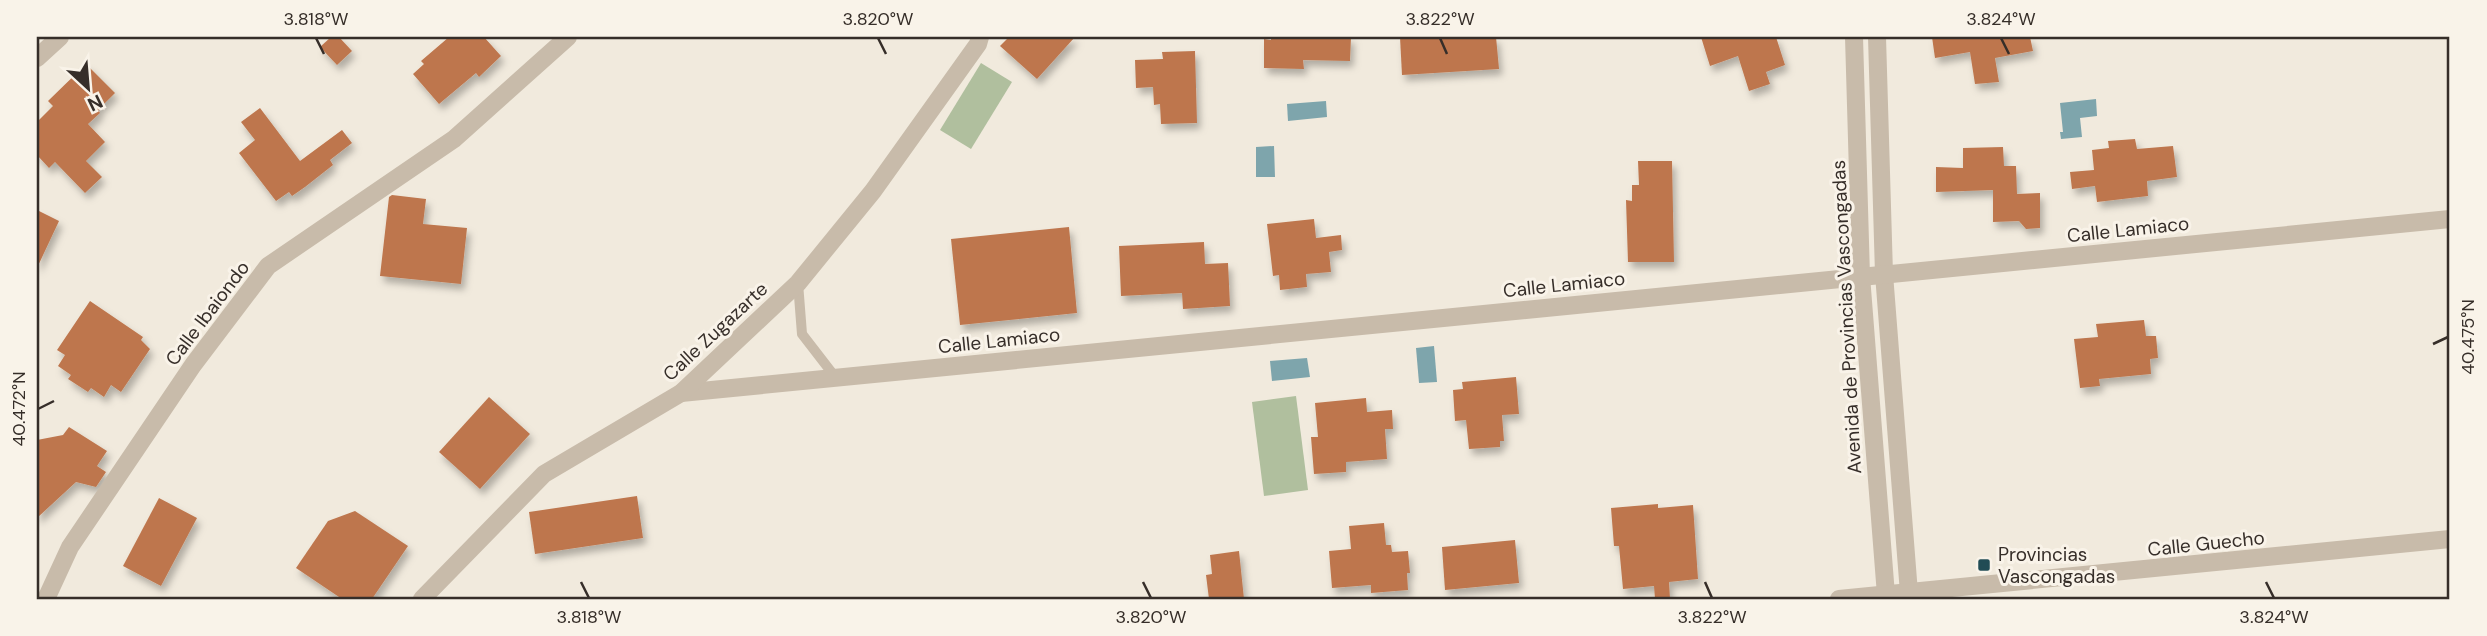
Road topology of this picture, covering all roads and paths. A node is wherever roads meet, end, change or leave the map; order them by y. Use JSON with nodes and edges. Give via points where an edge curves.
{"nodes":[{"id":1,"x":60,"y":37,"type":"edge"},
{"id":2,"x":568,"y":37,"type":"edge"},
{"id":3,"x":980,"y":37,"type":"edge"},
{"id":4,"x":1854,"y":37,"type":"edge"},
{"id":5,"x":1877,"y":37,"type":"edge"},
{"id":6,"x":37,"y":58,"type":"edge"},
{"id":7,"x":2450,"y":219,"type":"edge"},
{"id":8,"x":1884,"y":274,"type":"junction"},
{"id":9,"x":1861,"y":276,"type":"junction"},
{"id":10,"x":797,"y":283,"type":"junction"},
{"id":11,"x":836,"y":378,"type":"junction"},
{"id":12,"x":681,"y":393,"type":"junction"},
{"id":13,"x":2450,"y":539,"type":"edge"},
{"id":14,"x":1909,"y":593,"type":"junction"},
{"id":15,"x":1886,"y":594,"type":"junction"},
{"id":16,"x":46,"y":599,"type":"edge"},
{"id":17,"x":422,"y":599,"type":"edge"},
{"id":18,"x":1839,"y":599,"type":"edge"}],
"edges":[{"from":1,"to":6,"type":"street"},
{"from":2,"to":16,"type":"street","name":"Calle Ibaiondo","via":[[454,139],[268,266],[193,365],[70,547]]},
{"from":3,"to":10,"type":"street","name":"Calle Zugazarte","via":[[873,191]]},
{"from":4,"to":9,"type":"street","name":"Avenida de Provincias Vascongadas"},
{"from":5,"to":8,"type":"street","name":"Avenida de Provincias Vascongadas"},
{"from":7,"to":8,"type":"street","name":"Calle Lamiaco"},
{"from":8,"to":9,"type":"street","name":"Calle Lamiaco"},
{"from":8,"to":14,"type":"street","name":"Avenida de Provincias Vascongadas"},
{"from":9,"to":11,"type":"street","name":"Calle Lamiaco"},
{"from":9,"to":15,"type":"street","name":"Avenida de Provincias Vascongadas"},
{"from":10,"to":11,"type":"lane","via":[[802,334]]},
{"from":10,"to":12,"type":"street","name":"Calle Zugazarte"},
{"from":11,"to":12,"type":"street","name":"Calle Lamiaco"},
{"from":12,"to":17,"type":"street","name":"Calle Zugazarte","via":[[544,474]]},
{"from":13,"to":14,"type":"street","name":"Calle Guecho"},
{"from":14,"to":15,"type":"street","name":"Calle Guecho"},
{"from":15,"to":18,"type":"street","name":"Calle Guecho"}]}
